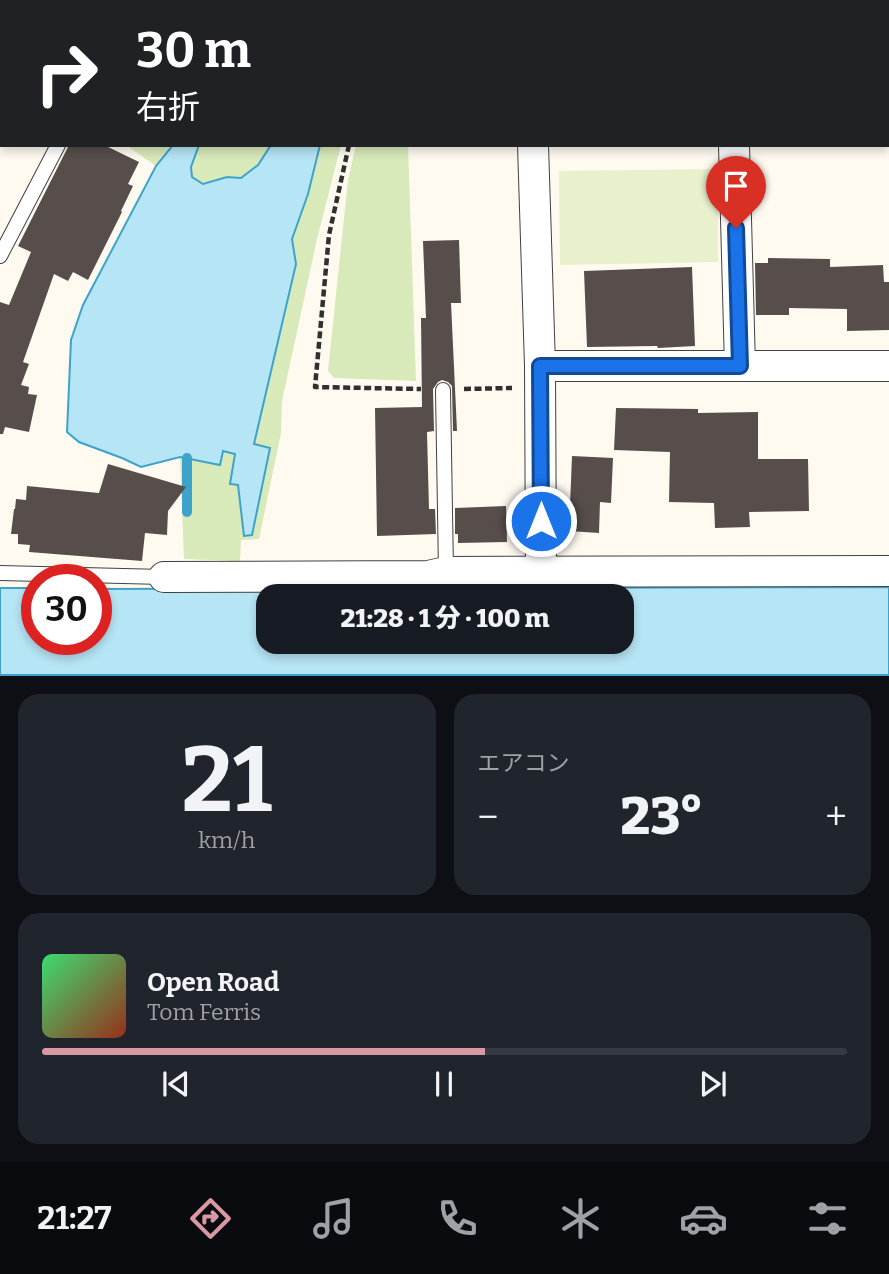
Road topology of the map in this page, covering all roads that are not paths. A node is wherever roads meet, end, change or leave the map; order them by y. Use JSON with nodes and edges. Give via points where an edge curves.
{"nodes":[{"id":1,"x":57,"y":147,"type":"edge"},
{"id":2,"x":533,"y":147,"type":"edge"},
{"id":3,"x":734,"y":147,"type":"edge"},
{"id":4,"x":0,"y":256,"type":"edge"},
{"id":5,"x":740,"y":366,"type":"junction"},
{"id":6,"x":889,"y":366,"type":"edge"},
{"id":7,"x":532,"y":377,"type":"junction"},
{"id":8,"x":443,"y":390,"type":"road end"},
{"id":9,"x":889,"y":571,"type":"edge"},
{"id":10,"x":446,"y":572,"type":"junction"},
{"id":11,"x":541,"y":572,"type":"junction"},
{"id":12,"x":0,"y":573,"type":"edge"},
{"id":13,"x":164,"y":577,"type":"joint"}],
"edges":[{"from":1,"to":4,"type":"lane"},
{"from":2,"to":7,"type":"street"},
{"from":3,"to":5,"type":"street"},
{"from":5,"to":6,"type":"street"},
{"from":5,"to":7,"type":"street"},
{"from":7,"to":11,"type":"street"},
{"from":8,"to":10,"type":"lane"},
{"from":9,"to":11,"type":"street"},
{"from":10,"to":11,"type":"street"},
{"from":10,"to":13,"type":"street","via":[[428,576]]},
{"from":12,"to":13,"type":"lane"}]}
